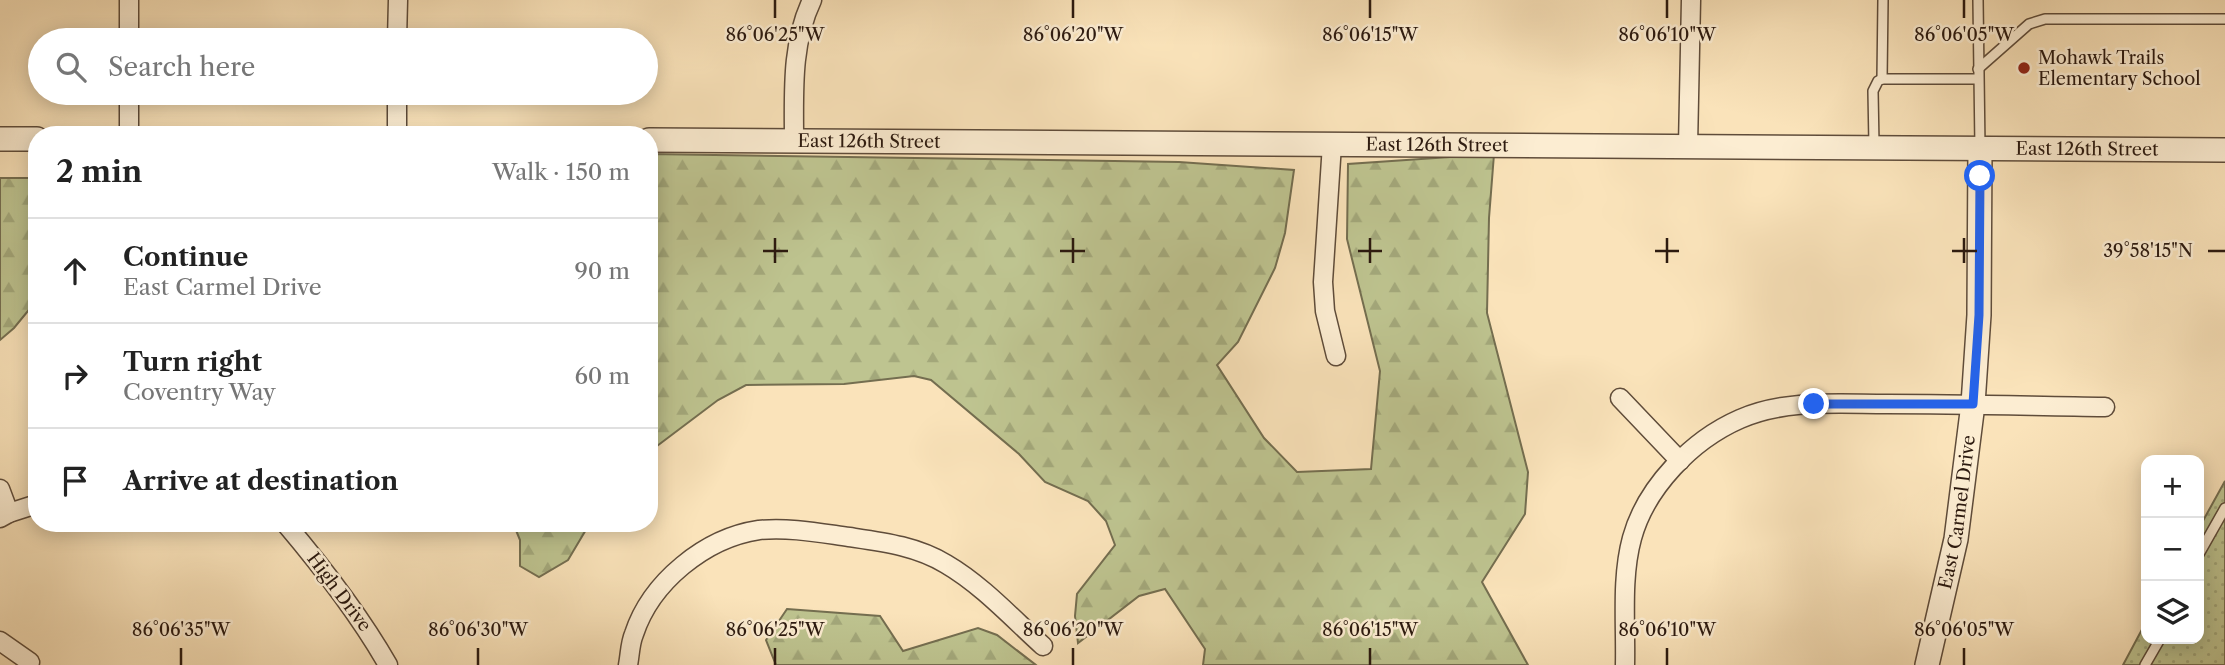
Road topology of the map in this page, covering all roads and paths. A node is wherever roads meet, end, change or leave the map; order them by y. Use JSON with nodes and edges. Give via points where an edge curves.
{"nodes":[{"id":1,"x":129,"y":0,"type":"edge"},
{"id":2,"x":398,"y":0,"type":"edge"},
{"id":3,"x":812,"y":0,"type":"edge"},
{"id":4,"x":1691,"y":0,"type":"edge"},
{"id":5,"x":1883,"y":0,"type":"edge"},
{"id":6,"x":1978,"y":0,"type":"edge"},
{"id":7,"x":2225,"y":19,"type":"edge"},
{"id":8,"x":129,"y":28,"type":"edge"},
{"id":9,"x":397,"y":28,"type":"edge"},
{"id":10,"x":1978,"y":74,"type":"junction"},
{"id":11,"x":1882,"y":79,"type":"junction"},
{"id":12,"x":129,"y":105,"type":"edge"},
{"id":13,"x":397,"y":105,"type":"edge"},
{"id":14,"x":129,"y":126,"type":"edge"},
{"id":15,"x":397,"y":126,"type":"edge"},
{"id":16,"x":0,"y":139,"type":"edge"},
{"id":17,"x":28,"y":139,"type":"edge"},
{"id":18,"x":658,"y":140,"type":"edge"},
{"id":19,"x":794,"y":140,"type":"junction"},
{"id":20,"x":1332,"y":144,"type":"junction"},
{"id":21,"x":1688,"y":146,"type":"junction"},
{"id":22,"x":1874,"y":148,"type":"junction"},
{"id":23,"x":1980,"y":148,"type":"junction"},
{"id":24,"x":2225,"y":150,"type":"edge"},
{"id":25,"x":1336,"y":356,"type":"dead end"},
{"id":26,"x":1620,"y":398,"type":"dead end"},
{"id":27,"x":1973,"y":404,"type":"junction"},
{"id":28,"x":2105,"y":407,"type":"dead end"},
{"id":29,"x":1680,"y":461,"type":"junction"},
{"id":30,"x":0,"y":489,"type":"edge"},
{"id":31,"x":28,"y":507,"type":"edge"},
{"id":32,"x":2225,"y":508,"type":"edge"},
{"id":33,"x":4,"y":516,"type":"edge"},
{"id":34,"x":293,"y":532,"type":"edge"},
{"id":35,"x":2204,"y":545,"type":"edge"},
{"id":36,"x":0,"y":641,"type":"edge"},
{"id":37,"x":2157,"y":644,"type":"edge"},
{"id":38,"x":1044,"y":646,"type":"dead end"},
{"id":39,"x":30,"y":662,"type":"dead end"},
{"id":40,"x":388,"y":665,"type":"edge"},
{"id":41,"x":628,"y":665,"type":"edge"},
{"id":42,"x":1625,"y":665,"type":"edge"},
{"id":43,"x":1927,"y":665,"type":"edge"},
{"id":44,"x":2145,"y":665,"type":"edge"}],
"edges":[{"from":1,"to":8,"type":"street"},
{"from":2,"to":9,"type":"street"},
{"from":3,"to":19,"type":"street","via":[[796,50]]},
{"from":4,"to":21,"type":"street"},
{"from":5,"to":11,"type":"lane"},
{"from":6,"to":10,"type":"lane"},
{"from":7,"to":10,"type":"lane","via":[[2045,19],[2029,24]]},
{"from":10,"to":11,"type":"lane"},
{"from":10,"to":23,"type":"lane"},
{"from":11,"to":22,"type":"lane","via":[[1873,91]]},
{"from":12,"to":14,"type":"street"},
{"from":13,"to":15,"type":"street"},
{"from":16,"to":17,"type":"street"},
{"from":18,"to":19,"type":"street","name":"East 126th Street"},
{"from":19,"to":20,"type":"street","name":"East 126th Street"},
{"from":20,"to":21,"type":"street","name":"East 126th Street"},
{"from":20,"to":25,"type":"street","via":[[1323,282]]},
{"from":21,"to":22,"type":"street","name":"East 126th Street"},
{"from":22,"to":23,"type":"street","name":"East 126th Street"},
{"from":23,"to":24,"type":"street","name":"East 126th Street"},
{"from":23,"to":27,"type":"street","name":"East Carmel Drive","via":[[1979,315]]},
{"from":26,"to":29,"type":"street"},
{"from":27,"to":28,"type":"street"},
{"from":27,"to":29,"type":"street","via":[[1780,407],[1741,418],[1713,433]]},
{"from":27,"to":43,"type":"street","name":"East Carmel Drive","via":[[1956,539]]},
{"from":29,"to":42,"type":"street","via":[[1640,515],[1632,537],[1626,567]]},
{"from":30,"to":33,"type":"street"},
{"from":31,"to":33,"type":"street"},
{"from":32,"to":35,"type":"lane"},
{"from":34,"to":40,"type":"street","name":"High Drive","via":[[373,638]]},
{"from":36,"to":39,"type":"street"},
{"from":37,"to":44,"type":"lane"},
{"from":38,"to":41,"type":"street","via":[[966,578],[926,554],[901,545],[832,535],[759,530],[719,542],[680,568],[648,604],[633,635]]}]}
